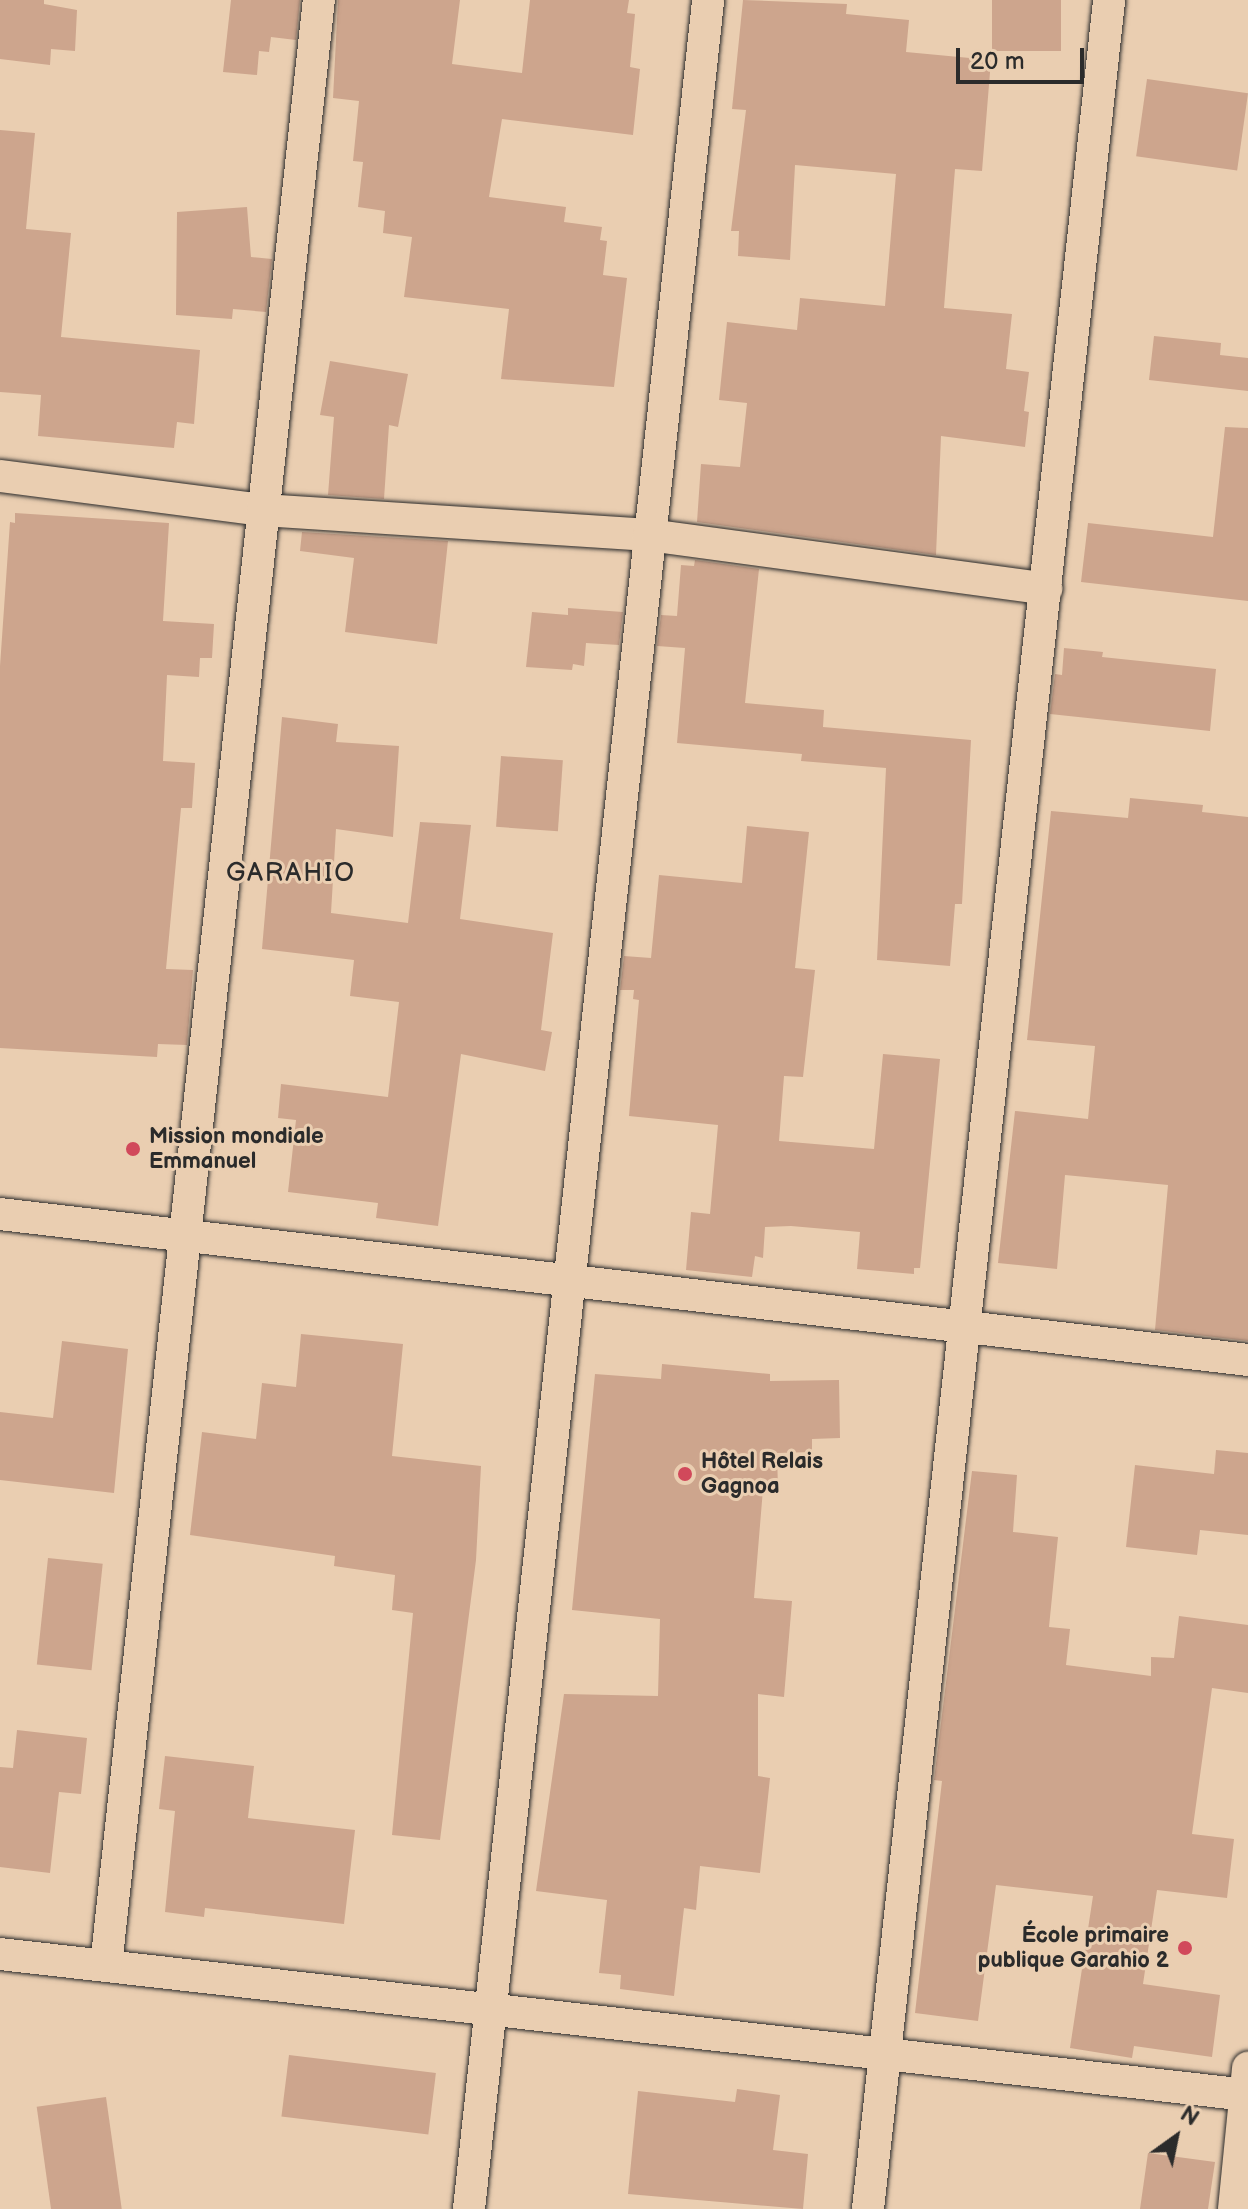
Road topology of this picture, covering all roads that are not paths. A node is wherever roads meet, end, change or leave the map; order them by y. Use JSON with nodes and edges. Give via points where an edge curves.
{"nodes":[{"id":1,"x":319,"y":0,"type":"edge"},
{"id":2,"x":708,"y":0,"type":"edge"},
{"id":3,"x":1109,"y":0,"type":"edge"},
{"id":4,"x":0,"y":476,"type":"edge"},
{"id":5,"x":263,"y":510,"type":"junction"},
{"id":6,"x":649,"y":535,"type":"junction"},
{"id":7,"x":1046,"y":589,"type":"junction"},
{"id":8,"x":0,"y":1214,"type":"edge"},
{"id":9,"x":185,"y":1235,"type":"junction"},
{"id":10,"x":570,"y":1279,"type":"junction"},
{"id":11,"x":966,"y":1324,"type":"junction"},
{"id":12,"x":1248,"y":1360,"type":"edge"},
{"id":13,"x":0,"y":1954,"type":"edge"},
{"id":14,"x":106,"y":1966,"type":"junction"},
{"id":15,"x":491,"y":2010,"type":"junction"},
{"id":16,"x":887,"y":2055,"type":"junction"},
{"id":17,"x":1247,"y":2086,"type":"edge"},
{"id":18,"x":469,"y":2209,"type":"edge"},
{"id":19,"x":868,"y":2209,"type":"edge"},
{"id":20,"x":1234,"y":2209,"type":"edge"}],
"edges":[{"from":1,"to":5,"type":"street"},
{"from":2,"to":6,"type":"street"},
{"from":3,"to":7,"type":"street"},
{"from":4,"to":5,"type":"street"},
{"from":5,"to":6,"type":"street"},
{"from":5,"to":9,"type":"street"},
{"from":6,"to":7,"type":"street"},
{"from":6,"to":10,"type":"street"},
{"from":7,"to":11,"type":"street"},
{"from":8,"to":9,"type":"street"},
{"from":9,"to":10,"type":"street"},
{"from":9,"to":14,"type":"street"},
{"from":10,"to":11,"type":"street"},
{"from":10,"to":15,"type":"street"},
{"from":11,"to":12,"type":"street"},
{"from":11,"to":16,"type":"street"},
{"from":13,"to":14,"type":"street"},
{"from":14,"to":15,"type":"street"},
{"from":15,"to":16,"type":"street"},
{"from":15,"to":18,"type":"street"},
{"from":16,"to":17,"type":"street"},
{"from":16,"to":19,"type":"street"},
{"from":17,"to":20,"type":"street"}]}
